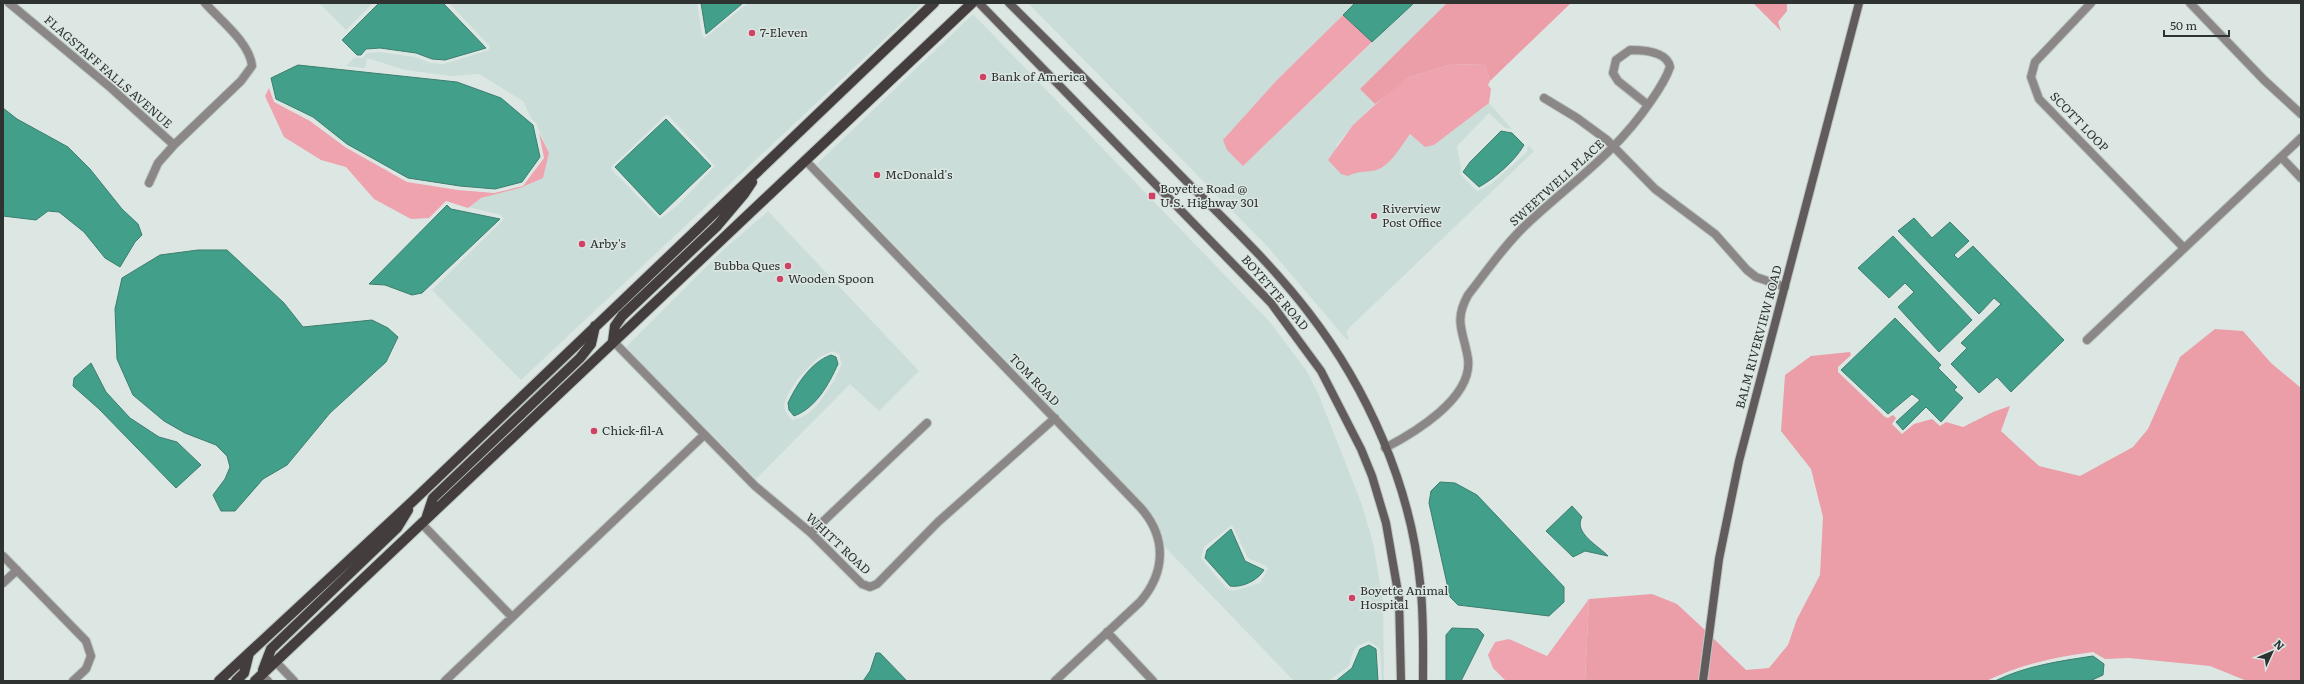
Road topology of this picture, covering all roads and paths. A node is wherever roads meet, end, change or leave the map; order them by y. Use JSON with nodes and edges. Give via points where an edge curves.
{"nodes":[{"id":1,"x":9,"y":3,"type":"edge"},
{"id":2,"x":205,"y":3,"type":"edge"},
{"id":3,"x":934,"y":3,"type":"edge"},
{"id":4,"x":972,"y":3,"type":"edge"},
{"id":5,"x":978,"y":3,"type":"edge"},
{"id":6,"x":1009,"y":3,"type":"edge"},
{"id":7,"x":1859,"y":3,"type":"edge"},
{"id":8,"x":2091,"y":3,"type":"edge"},
{"id":9,"x":2190,"y":3,"type":"edge"},
{"id":10,"x":1544,"y":98,"type":"dead end"},
{"id":11,"x":1648,"y":105,"type":"junction"},
{"id":12,"x":2301,"y":114,"type":"edge"},
{"id":13,"x":2301,"y":138,"type":"edge"},
{"id":14,"x":174,"y":145,"type":"junction"},
{"id":15,"x":1614,"y":147,"type":"junction"},
{"id":16,"x":2282,"y":158,"type":"junction"},
{"id":17,"x":806,"y":161,"type":"junction"},
{"id":18,"x":756,"y":172,"type":"junction"},
{"id":19,"x":2301,"y":178,"type":"edge"},
{"id":20,"x":149,"y":183,"type":"dead end"},
{"id":21,"x":2184,"y":248,"type":"junction"},
{"id":22,"x":1785,"y":287,"type":"junction"},
{"id":23,"x":595,"y":326,"type":"junction"},
{"id":24,"x":2086,"y":340,"type":"dead end"},
{"id":25,"x":613,"y":341,"type":"junction"},
{"id":26,"x":1055,"y":418,"type":"junction"},
{"id":27,"x":927,"y":423,"type":"dead end"},
{"id":28,"x":704,"y":435,"type":"junction"},
{"id":29,"x":1385,"y":448,"type":"junction"},
{"id":30,"x":414,"y":500,"type":"junction"},
{"id":31,"x":423,"y":521,"type":"junction"},
{"id":32,"x":811,"y":533,"type":"junction"},
{"id":33,"x":3,"y":556,"type":"edge"},
{"id":34,"x":17,"y":570,"type":"junction"},
{"id":35,"x":3,"y":583,"type":"edge"},
{"id":36,"x":512,"y":617,"type":"junction"},
{"id":37,"x":1107,"y":632,"type":"junction"},
{"id":38,"x":250,"y":653,"type":"junction"},
{"id":39,"x":275,"y":661,"type":"junction"},
{"id":40,"x":261,"y":679,"type":"edge"},
{"id":41,"x":73,"y":681,"type":"edge"},
{"id":42,"x":219,"y":681,"type":"edge"},
{"id":43,"x":236,"y":681,"type":"edge"},
{"id":44,"x":294,"y":681,"type":"edge"},
{"id":45,"x":445,"y":681,"type":"edge"},
{"id":46,"x":1055,"y":681,"type":"edge"},
{"id":47,"x":1152,"y":681,"type":"edge"},
{"id":48,"x":1401,"y":681,"type":"edge"},
{"id":49,"x":1423,"y":681,"type":"edge"},
{"id":50,"x":1703,"y":681,"type":"edge"}],
"edges":[{"from":1,"to":14,"type":"street","name":"FLAGSTAFF FALLS AVENUE","via":[[111,88]]},
{"from":2,"to":14,"type":"street","via":[[246,47],[252,66],[241,81]]},
{"from":3,"to":18,"type":"main road"},
{"from":4,"to":17,"type":"main road"},
{"from":5,"to":48,"type":"main road","name":"BOYETTE ROAD","via":[[1254,284],[1286,322],[1321,372],[1361,449],[1386,523],[1399,598]]},
{"from":6,"to":29,"type":"main road","name":"BOYETTE ROAD","via":[[1219,214],[1292,292],[1337,353],[1366,404]]},
{"from":7,"to":22,"type":"main road","name":"BALM RIVERVIEW ROAD"},
{"from":8,"to":21,"type":"street","name":"SCOTT LOOP","via":[[2035,62],[2031,77],[2039,99]]},
{"from":9,"to":12,"type":"street","via":[[2264,80]]},
{"from":10,"to":15,"type":"street","via":[[1588,125]]},
{"from":11,"to":11,"type":"street","name":"SWEETWELL PLACE","via":[[1667,75],[1669,63],[1653,52],[1630,50],[1616,60],[1613,73]]},
{"from":11,"to":15,"type":"street","name":"SWEETWELL PLACE"},
{"from":13,"to":16,"type":"street"},
{"from":14,"to":20,"type":"street","via":[[158,163]]},
{"from":15,"to":22,"type":"street","via":[[1656,189],[1715,234],[1747,270],[1756,277]]},
{"from":15,"to":29,"type":"street","name":"SWEETWELL PLACE","via":[[1526,224],[1468,295],[1459,318],[1468,367],[1461,390],[1421,426]]},
{"from":16,"to":19,"type":"street"},
{"from":16,"to":21,"type":"street"},
{"from":17,"to":25,"type":"main road"},
{"from":17,"to":26,"type":"street","name":"TOM ROAD"},
{"from":18,"to":23,"type":"main road"},
{"from":18,"to":25,"type":"main road","via":[[744,194],[717,226],[622,316],[615,326]]},
{"from":21,"to":24,"type":"street"},
{"from":22,"to":50,"type":"main road","name":"BALM RIVERVIEW ROAD","via":[[1738,461],[1719,559]]},
{"from":23,"to":30,"type":"main road"},
{"from":23,"to":31,"type":"main road","via":[[591,344],[580,358],[433,498]]},
{"from":25,"to":28,"type":"street","name":"WHITT ROAD"},
{"from":25,"to":31,"type":"main road"},
{"from":26,"to":32,"type":"street","name":"WHITT ROAD","via":[[938,522],[874,586],[862,584]]},
{"from":26,"to":37,"type":"street","name":"TOM ROAD","via":[[1143,511],[1155,529],[1158,541],[1159,567],[1153,584],[1140,602]]},
{"from":27,"to":32,"type":"street"},
{"from":28,"to":32,"type":"street","name":"WHITT ROAD","via":[[755,486]]},
{"from":28,"to":36,"type":"street"},
{"from":29,"to":49,"type":"main road","name":"BOYETTE ROAD","via":[[1405,508],[1418,564],[1423,626]]},
{"from":30,"to":38,"type":"main road"},
{"from":30,"to":40,"type":"main road","via":[[397,528],[271,649]]},
{"from":31,"to":36,"type":"street"},
{"from":31,"to":39,"type":"main road"},
{"from":33,"to":34,"type":"street"},
{"from":34,"to":35,"type":"street"},
{"from":34,"to":41,"type":"street","via":[[86,641],[91,656],[86,669]]},
{"from":36,"to":45,"type":"street"},
{"from":37,"to":46,"type":"street","name":"TOM ROAD"},
{"from":37,"to":47,"type":"street"},
{"from":38,"to":42,"type":"main road"},
{"from":38,"to":43,"type":"main road","via":[[244,673]]},
{"from":39,"to":40,"type":"main road"},
{"from":39,"to":44,"type":"street"}]}
